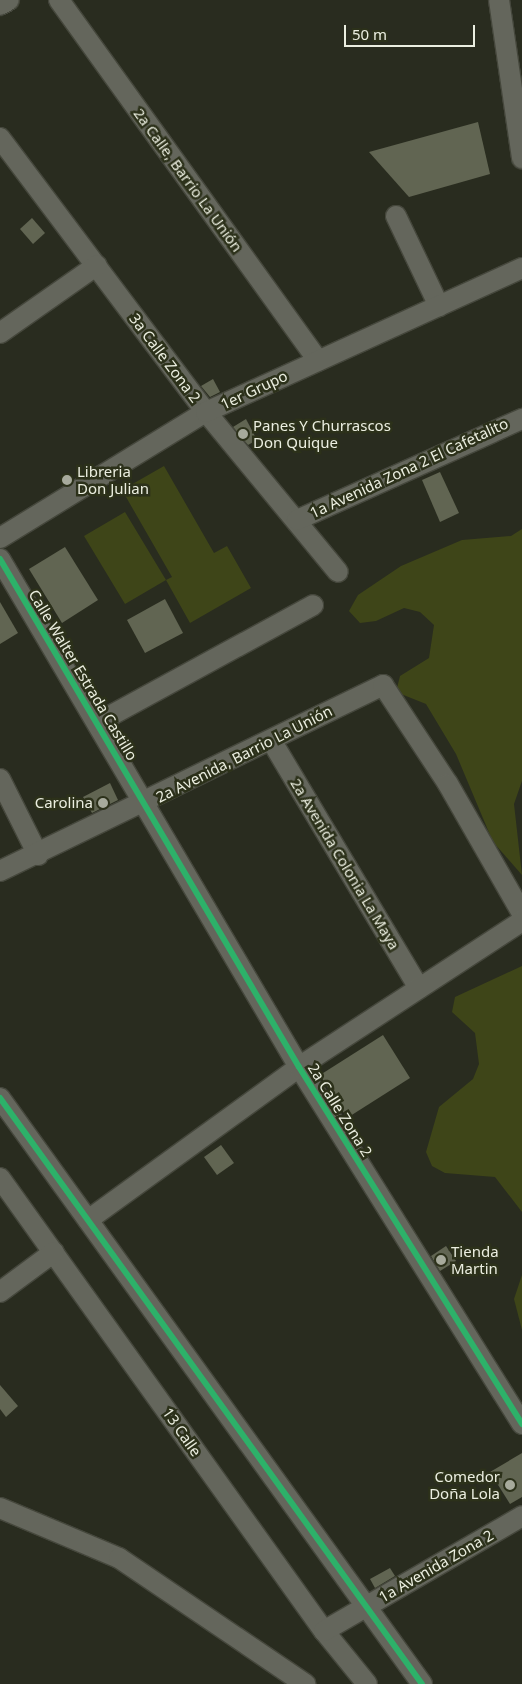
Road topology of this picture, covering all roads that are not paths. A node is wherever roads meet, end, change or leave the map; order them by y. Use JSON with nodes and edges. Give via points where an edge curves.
{"nodes":[{"id":1,"x":8,"y":0,"type":"edge"},
{"id":2,"x":59,"y":0,"type":"edge"},
{"id":3,"x":498,"y":0,"type":"edge"},
{"id":4,"x":0,"y":5,"type":"edge"},
{"id":5,"x":0,"y":138,"type":"edge"},
{"id":6,"x":522,"y":158,"type":"edge"},
{"id":7,"x":396,"y":216,"type":"dead end"},
{"id":8,"x":97,"y":266,"type":"junction"},
{"id":9,"x":522,"y":268,"type":"edge"},
{"id":10,"x":439,"y":306,"type":"junction"},
{"id":11,"x":0,"y":333,"type":"edge"},
{"id":12,"x":318,"y":361,"type":"junction"},
{"id":13,"x":206,"y":412,"type":"junction"},
{"id":14,"x":522,"y":419,"type":"edge"},
{"id":15,"x":296,"y":520,"type":"junction"},
{"id":16,"x":0,"y":538,"type":"edge"},
{"id":17,"x":0,"y":559,"type":"edge"},
{"id":18,"x":338,"y":572,"type":"dead end"},
{"id":19,"x":313,"y":605,"type":"dead end"},
{"id":20,"x":97,"y":722,"type":"junction"},
{"id":21,"x":271,"y":740,"type":"junction"},
{"id":22,"x":0,"y":779,"type":"edge"},
{"id":23,"x":146,"y":804,"type":"junction"},
{"id":24,"x":38,"y":855,"type":"junction"},
{"id":25,"x":0,"y":871,"type":"edge"},
{"id":26,"x":522,"y":913,"type":"edge"},
{"id":27,"x":522,"y":921,"type":"edge"},
{"id":28,"x":419,"y":988,"type":"junction"},
{"id":29,"x":299,"y":1067,"type":"junction"},
{"id":30,"x":0,"y":1098,"type":"edge"},
{"id":31,"x":0,"y":1178,"type":"edge"},
{"id":32,"x":88,"y":1220,"type":"junction"},
{"id":33,"x":54,"y":1252,"type":"junction"},
{"id":34,"x":0,"y":1292,"type":"edge"},
{"id":35,"x":522,"y":1424,"type":"edge"},
{"id":36,"x":0,"y":1508,"type":"edge"},
{"id":37,"x":522,"y":1516,"type":"edge"},
{"id":38,"x":366,"y":1606,"type":"junction"},
{"id":39,"x":324,"y":1631,"type":"junction"},
{"id":40,"x":305,"y":1684,"type":"edge"},
{"id":41,"x":367,"y":1684,"type":"edge"},
{"id":42,"x":422,"y":1684,"type":"edge"}],
"edges":[{"from":1,"to":4,"type":"street"},
{"from":2,"to":12,"type":"street","name":"2a Calle, Barrio La Unión"},
{"from":3,"to":6,"type":"street"},
{"from":5,"to":8,"type":"street","name":"3a Calle Zona 2"},
{"from":7,"to":10,"type":"street"},
{"from":8,"to":11,"type":"street"},
{"from":8,"to":13,"type":"street","name":"3a Calle Zona 2"},
{"from":9,"to":10,"type":"street","name":"1er Grupo"},
{"from":10,"to":12,"type":"street","name":"1er Grupo"},
{"from":12,"to":13,"type":"street","name":"1er Grupo"},
{"from":13,"to":15,"type":"street","name":"3a Calle Zona 2"},
{"from":13,"to":16,"type":"street","name":"1er Grupo"},
{"from":14,"to":15,"type":"street","name":"1a Avenida Zona 2 El Cafetalito"},
{"from":15,"to":18,"type":"street","name":"3a Calle Zona 2"},
{"from":17,"to":20,"type":"street","name":"Calle Walter Estrada Castillo"},
{"from":19,"to":20,"type":"street"},
{"from":20,"to":23,"type":"street","name":"Calle Walter Estrada Castillo"},
{"from":21,"to":23,"type":"street","name":"2a Avenida, Barrio La Unión"},
{"from":21,"to":26,"type":"street","name":"2a Avenida, Barrio La Unión","via":[[379,685],[387,688],[448,784]]},
{"from":21,"to":28,"type":"street","name":"2a Avenida Colonia La Maya"},
{"from":22,"to":24,"type":"street"},
{"from":23,"to":24,"type":"street","name":"2a Avenida, Barrio La Unión"},
{"from":23,"to":29,"type":"street","name":"2a Calle Zona 2"},
{"from":24,"to":25,"type":"street","name":"2a Avenida, Barrio La Unión"},
{"from":27,"to":28,"type":"street"},
{"from":28,"to":29,"type":"street"},
{"from":29,"to":32,"type":"street"},
{"from":29,"to":35,"type":"street","name":"2a Calle Zona 2"},
{"from":30,"to":32,"type":"street"},
{"from":31,"to":33,"type":"street","name":"13 Calle"},
{"from":32,"to":38,"type":"street"},
{"from":33,"to":34,"type":"street"},
{"from":33,"to":39,"type":"street","name":"13 Calle"},
{"from":36,"to":40,"type":"street","via":[[119,1558]]},
{"from":37,"to":38,"type":"street","name":"1a Avenida Zona 2"},
{"from":38,"to":39,"type":"street","name":"1a Avenida Zona 2"},
{"from":38,"to":42,"type":"street"},
{"from":39,"to":41,"type":"street","name":"13 Calle"}]}
